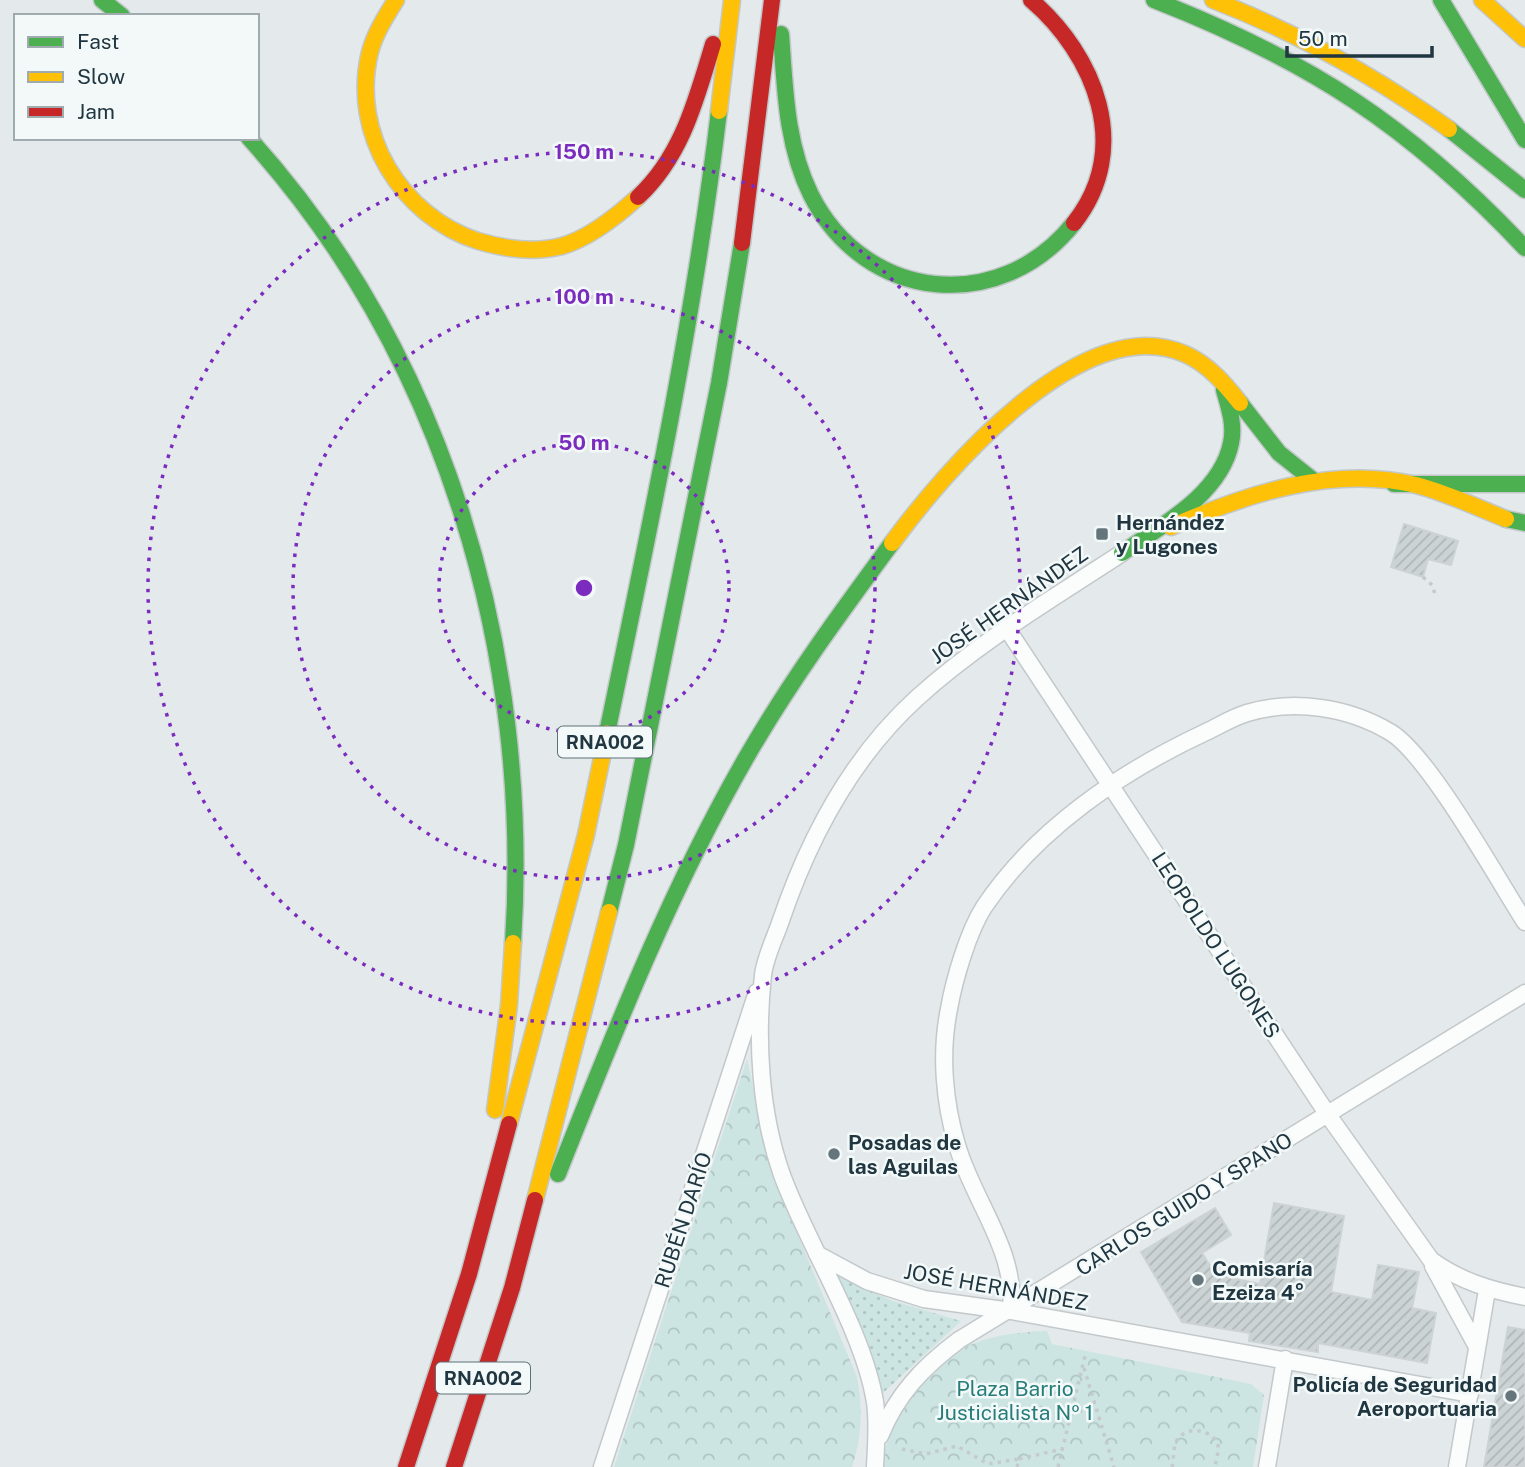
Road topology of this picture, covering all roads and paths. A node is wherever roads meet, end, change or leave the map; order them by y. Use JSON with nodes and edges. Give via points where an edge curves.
{"nodes":[{"id":1,"x":103,"y":0,"type":"edge"},
{"id":2,"x":396,"y":0,"type":"edge"},
{"id":3,"x":729,"y":0,"type":"edge"},
{"id":4,"x":775,"y":0,"type":"edge"},
{"id":5,"x":1031,"y":0,"type":"edge"},
{"id":6,"x":1154,"y":0,"type":"edge"},
{"id":7,"x":1213,"y":0,"type":"edge"},
{"id":8,"x":1441,"y":0,"type":"edge"},
{"id":9,"x":1482,"y":0,"type":"edge"},
{"id":10,"x":120,"y":14,"type":"edge"},
{"id":11,"x":1525,"y":38,"type":"edge"},
{"id":12,"x":251,"y":140,"type":"edge"},
{"id":13,"x":1525,"y":140,"type":"edge"},
{"id":14,"x":1525,"y":190,"type":"edge"},
{"id":15,"x":1525,"y":248,"type":"edge"},
{"id":16,"x":1216,"y":373,"type":"junction"},
{"id":17,"x":1314,"y":481,"type":"junction"},
{"id":18,"x":1394,"y":484,"type":"junction"},
{"id":19,"x":1525,"y":484,"type":"edge"},
{"id":20,"x":1506,"y":519,"type":"junction"},
{"id":21,"x":1525,"y":523,"type":"edge"},
{"id":22,"x":1525,"y":533,"type":"edge"},
{"id":23,"x":1122,"y":553,"type":"junction"},
{"id":24,"x":1423,"y":577,"type":"dead end"},
{"id":25,"x":1436,"y":597,"type":"dead end"},
{"id":26,"x":1006,"y":627,"type":"junction"},
{"id":27,"x":1111,"y":785,"type":"junction"},
{"id":28,"x":1525,"y":922,"type":"edge"},
{"id":29,"x":764,"y":973,"type":"junction"},
{"id":30,"x":1525,"y":993,"type":"edge"},
{"id":31,"x":1328,"y":1115,"type":"junction"},
{"id":32,"x":817,"y":1254,"type":"junction"},
{"id":33,"x":1431,"y":1260,"type":"junction"},
{"id":34,"x":469,"y":1274,"type":"junction"},
{"id":35,"x":512,"y":1288,"type":"junction"},
{"id":36,"x":1487,"y":1290,"type":"junction"},
{"id":37,"x":1525,"y":1297,"type":"edge"},
{"id":38,"x":1011,"y":1311,"type":"junction"},
{"id":39,"x":1476,"y":1345,"type":"junction"},
{"id":40,"x":1085,"y":1356,"type":"dead end"},
{"id":41,"x":1285,"y":1359,"type":"junction"},
{"id":42,"x":1084,"y":1368,"type":"junction"},
{"id":43,"x":1470,"y":1394,"type":"junction"},
{"id":44,"x":876,"y":1446,"type":"junction"},
{"id":45,"x":902,"y":1448,"type":"dead end"},
{"id":46,"x":1062,"y":1449,"type":"junction"},
{"id":47,"x":1019,"y":1459,"type":"junction"},
{"id":48,"x":406,"y":1467,"type":"edge"},
{"id":49,"x":454,"y":1467,"type":"edge"},
{"id":50,"x":602,"y":1467,"type":"edge"},
{"id":51,"x":866,"y":1467,"type":"edge"},
{"id":52,"x":875,"y":1467,"type":"edge"},
{"id":53,"x":1017,"y":1467,"type":"edge"},
{"id":54,"x":1058,"y":1467,"type":"edge"},
{"id":55,"x":1114,"y":1467,"type":"edge"},
{"id":56,"x":1172,"y":1467,"type":"edge"},
{"id":57,"x":1215,"y":1467,"type":"edge"},
{"id":58,"x":1267,"y":1467,"type":"edge"},
{"id":59,"x":1457,"y":1467,"type":"edge"}],
"edges":[{"from":1,"to":10,"type":"main road"},
{"from":2,"to":3,"type":"main road","via":[[379,27],[368,61],[365,96],[370,128],[387,172],[416,208],[442,227],[478,242],[545,250],[574,242],[598,228],[646,190],[668,162],[694,107]]},
{"from":3,"to":34,"type":"main road","number":"RNA002","via":[[706,211],[681,373],[627,638],[586,835]]},
{"from":4,"to":5,"type":"main road","via":[[788,118],[805,181],[817,205],[832,229],[878,266],[905,279],[943,287],[981,284],[1037,262],[1074,227],[1099,172],[1101,128],[1095,85],[1068,36]]},
{"from":4,"to":35,"type":"main road","number":"RNA002","via":[[744,229],[687,551],[626,845]]},
{"from":6,"to":15,"type":"main road","via":[[1268,46],[1377,111],[1464,186]]},
{"from":7,"to":14,"type":"main road","via":[[1325,50],[1460,136]]},
{"from":8,"to":13,"type":"main road"},
{"from":9,"to":11,"type":"main road"},
{"from":12,"to":34,"type":"main road","via":[[358,284],[410,376],[452,478],[501,654],[518,858],[515,950]]},
{"from":16,"to":17,"type":"main road","via":[[1275,448]]},
{"from":16,"to":23,"type":"main road","via":[[1234,425],[1228,457],[1219,474],[1187,508]]},
{"from":16,"to":35,"type":"main road","via":[[1195,356],[1145,346],[1119,351],[1066,373],[978,441],[913,516],[800,674],[736,776],[643,966]]},
{"from":17,"to":18,"type":"main road","name":"JOSÉ HERNÁNDEZ"},
{"from":17,"to":23,"type":"main road","name":"JOSÉ HERNÁNDEZ","via":[[1210,510]]},
{"from":18,"to":19,"type":"main road"},
{"from":18,"to":20,"type":"main road","name":"JOSÉ HERNÁNDEZ","via":[[1444,493]]},
{"from":20,"to":21,"type":"main road","name":"JOSÉ HERNÁNDEZ"},
{"from":20,"to":22,"type":"street"},
{"from":23,"to":26,"type":"street","name":"JOSÉ HERNÁNDEZ"},
{"from":24,"to":25,"type":"path"},
{"from":26,"to":27,"type":"street","name":"LEOPOLDO LUGONES"},
{"from":26,"to":29,"type":"street","name":"JOSÉ HERNÁNDEZ","via":[[916,699],[835,798],[797,871]]},
{"from":27,"to":28,"type":"street","via":[[1175,746],[1247,713],[1300,706],[1349,713],[1393,733],[1425,767]]},
{"from":27,"to":31,"type":"street","name":"LEOPOLDO LUGONES"},
{"from":27,"to":38,"type":"street","via":[[1060,824],[1012,871],[983,909],[949,1010],[947,1098],[957,1146],[1007,1262],[1013,1288]]},
{"from":29,"to":32,"type":"street","name":"JOSÉ HERNÁNDEZ","via":[[764,1095],[781,1172]]},
{"from":29,"to":50,"type":"street","name":"RUBÉN DARÍO"},
{"from":30,"to":31,"type":"street","name":"CARLOS GUIDO Y SPANO"},
{"from":31,"to":33,"type":"street","name":"LEOPOLDO LUGONES"},
{"from":31,"to":38,"type":"street","name":"CARLOS GUIDO Y SPANO"},
{"from":32,"to":38,"type":"street","name":"JOSÉ HERNÁNDEZ","via":[[894,1291]]},
{"from":32,"to":44,"type":"street","via":[[868,1373],[877,1420]]},
{"from":33,"to":36,"type":"street","name":"LEOPOLDO LUGONES"},
{"from":33,"to":39,"type":"street","name":"LEOPOLDO LUGONES"},
{"from":34,"to":48,"type":"main road","number":"RNA002"},
{"from":35,"to":49,"type":"main road","number":"RNA002"},
{"from":36,"to":37,"type":"street","name":"LEOPOLDO LUGONES"},
{"from":36,"to":39,"type":"street"},
{"from":38,"to":41,"type":"street","name":"JOSÉ HERNÁNDEZ"},
{"from":38,"to":44,"type":"street","name":"CARLOS GUIDO Y SPANO","via":[[930,1361],[890,1411]]},
{"from":39,"to":43,"type":"street"},
{"from":40,"to":42,"type":"path"},
{"from":41,"to":43,"type":"street","name":"JOSÉ HERNÁNDEZ"},
{"from":41,"to":58,"type":"street"},
{"from":42,"to":46,"type":"path"},
{"from":42,"to":55,"type":"path"},
{"from":43,"to":59,"type":"street"},
{"from":44,"to":51,"type":"street","name":"CARLOS GUIDO Y SPANO"},
{"from":44,"to":52,"type":"street"},
{"from":45,"to":47,"type":"path","via":[[926,1454],[957,1446],[988,1464]]},
{"from":46,"to":47,"type":"path"},
{"from":46,"to":54,"type":"path"},
{"from":47,"to":53,"type":"path"},
{"from":56,"to":57,"type":"path","via":[[1177,1440],[1187,1432],[1201,1430],[1213,1437],[1219,1448]]}]}
